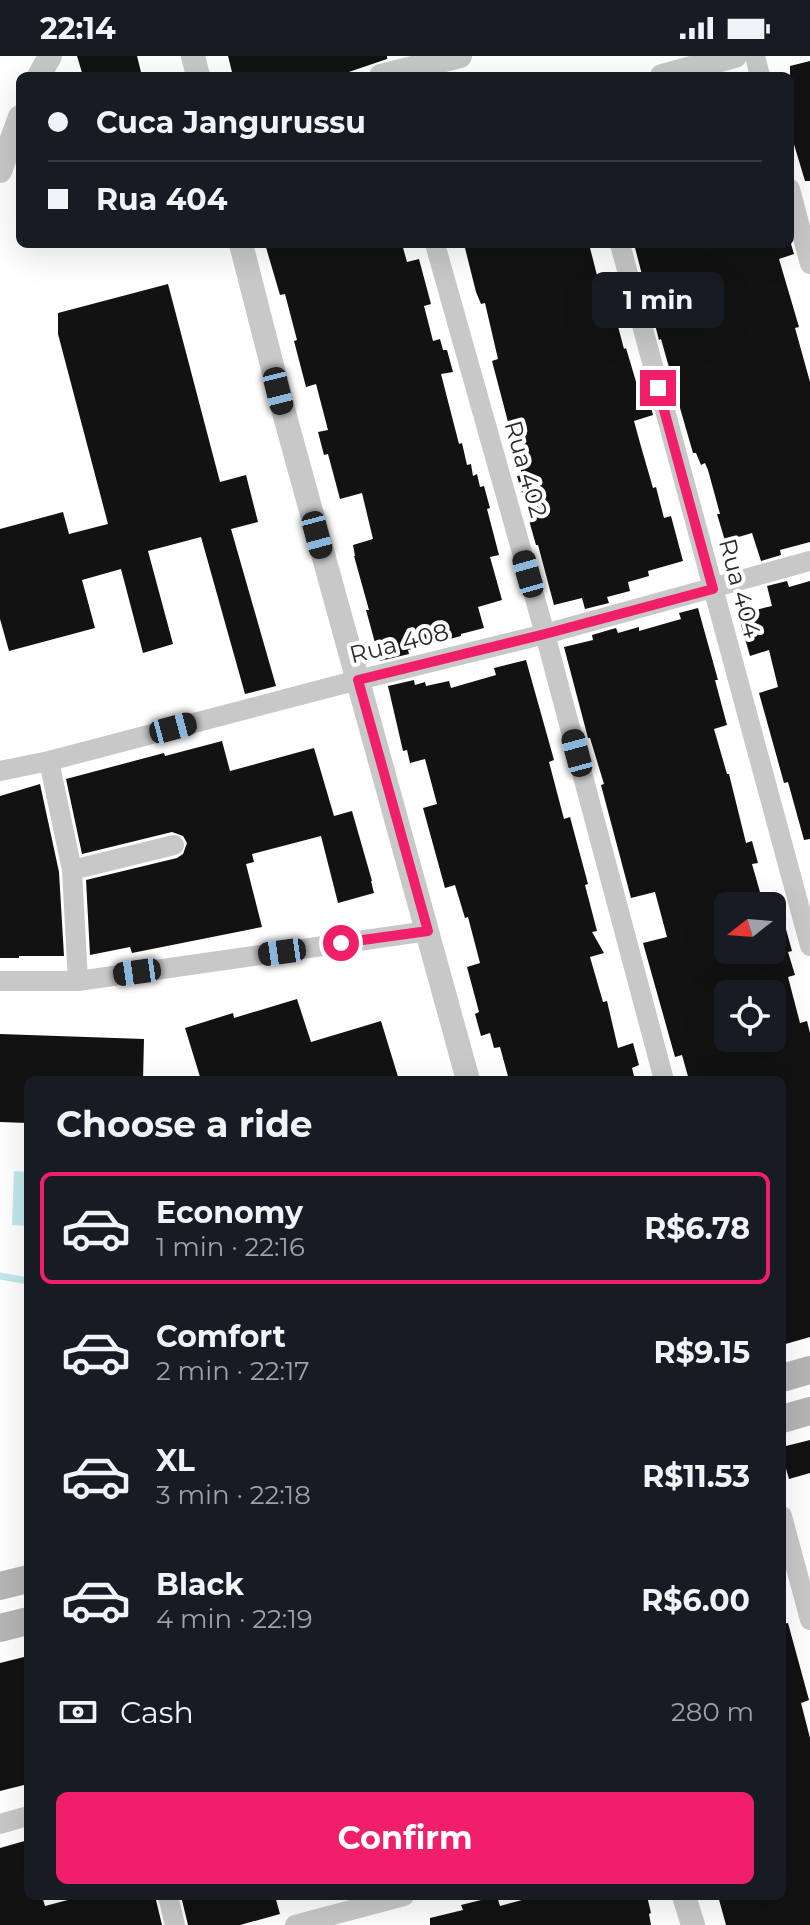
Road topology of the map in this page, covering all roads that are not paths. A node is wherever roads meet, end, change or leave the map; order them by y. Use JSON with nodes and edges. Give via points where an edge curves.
{"nodes":[{"id":1,"x":460,"y":56,"type":"edge"},
{"id":2,"x":735,"y":56,"type":"edge"},
{"id":3,"x":397,"y":72,"type":"edge"},
{"id":4,"x":677,"y":72,"type":"edge"},
{"id":5,"x":16,"y":128,"type":"edge"},
{"id":6,"x":0,"y":171,"type":"edge"},
{"id":7,"x":794,"y":204,"type":"edge"},
{"id":8,"x":242,"y":248,"type":"edge"},
{"id":9,"x":436,"y":248,"type":"edge"},
{"id":10,"x":621,"y":248,"type":"edge"},
{"id":11,"x":810,"y":264,"type":"edge"},
{"id":12,"x":810,"y":561,"type":"edge"},
{"id":13,"x":713,"y":589,"type":"junction"},
{"id":14,"x":545,"y":634,"type":"junction"},
{"id":15,"x":358,"y":680,"type":"junction"},
{"id":16,"x":49,"y":761,"type":"junction"},
{"id":17,"x":0,"y":771,"type":"edge"},
{"id":18,"x":174,"y":845,"type":"dead end"},
{"id":19,"x":72,"y":870,"type":"junction"},
{"id":20,"x":428,"y":931,"type":"junction"},
{"id":21,"x":810,"y":946,"type":"edge"},
{"id":22,"x":0,"y":981,"type":"edge"},
{"id":23,"x":78,"y":981,"type":"junction"},
{"id":24,"x":467,"y":1076,"type":"edge"},
{"id":25,"x":663,"y":1076,"type":"edge"},
{"id":26,"x":810,"y":1370,"type":"edge"},
{"id":27,"x":786,"y":1377,"type":"edge"},
{"id":28,"x":810,"y":1411,"type":"edge"},
{"id":29,"x":786,"y":1418,"type":"edge"},
{"id":30,"x":786,"y":1531,"type":"edge"},
{"id":31,"x":24,"y":1580,"type":"edge"},
{"id":32,"x":0,"y":1586,"type":"edge"},
{"id":33,"x":810,"y":1620,"type":"edge"},
{"id":34,"x":24,"y":1622,"type":"edge"},
{"id":35,"x":0,"y":1628,"type":"edge"},
{"id":36,"x":24,"y":1817,"type":"edge"},
{"id":37,"x":0,"y":1824,"type":"edge"},
{"id":38,"x":169,"y":1900,"type":"edge"},
{"id":39,"x":389,"y":1900,"type":"edge"},
{"id":40,"x":685,"y":1900,"type":"edge"},
{"id":41,"x":175,"y":1925,"type":"edge"},
{"id":42,"x":295,"y":1925,"type":"edge"},
{"id":43,"x":693,"y":1925,"type":"edge"}],
"edges":[{"from":1,"to":3,"type":"street"},
{"from":2,"to":4,"type":"street"},
{"from":5,"to":6,"type":"street"},
{"from":7,"to":11,"type":"street"},
{"from":8,"to":15,"type":"street"},
{"from":9,"to":14,"type":"street","name":"Rua 402"},
{"from":10,"to":13,"type":"street","name":"Rua 404"},
{"from":12,"to":13,"type":"street","name":"Rua 408"},
{"from":13,"to":14,"type":"street","name":"Rua 408"},
{"from":13,"to":21,"type":"street","name":"Rua 404"},
{"from":14,"to":15,"type":"street","name":"Rua 408"},
{"from":14,"to":25,"type":"street","name":"Rua 402"},
{"from":15,"to":16,"type":"street","name":"Rua 408"},
{"from":15,"to":20,"type":"street"},
{"from":16,"to":17,"type":"street","name":"Rua 408"},
{"from":16,"to":19,"type":"street"},
{"from":18,"to":19,"type":"street"},
{"from":19,"to":23,"type":"street"},
{"from":20,"to":23,"type":"street"},
{"from":20,"to":24,"type":"street"},
{"from":22,"to":23,"type":"street"},
{"from":26,"to":27,"type":"main road"},
{"from":28,"to":29,"type":"main road"},
{"from":30,"to":33,"type":"street"},
{"from":31,"to":32,"type":"main road"},
{"from":34,"to":35,"type":"main road"},
{"from":36,"to":37,"type":"street"},
{"from":38,"to":41,"type":"street"},
{"from":39,"to":42,"type":"street"},
{"from":40,"to":43,"type":"street"}]}
